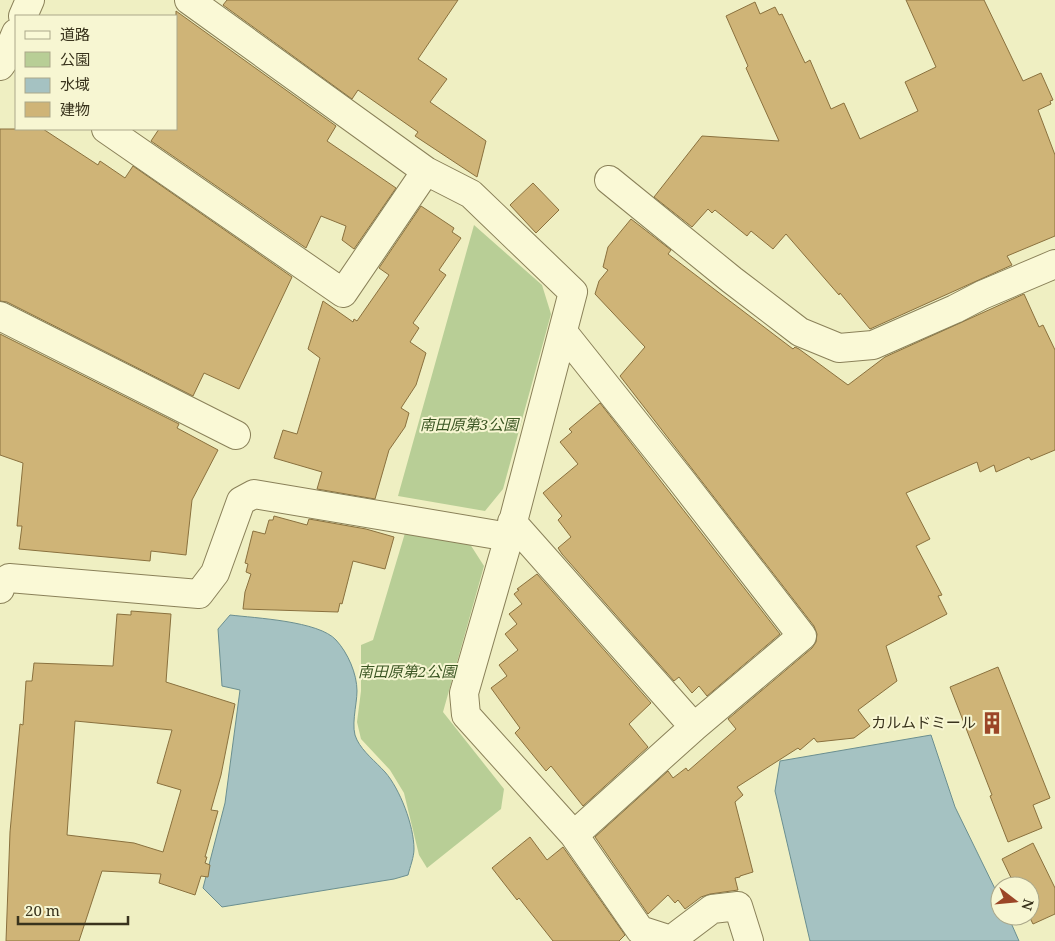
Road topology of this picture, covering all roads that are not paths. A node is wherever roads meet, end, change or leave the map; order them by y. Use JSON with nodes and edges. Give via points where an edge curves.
{"nodes":[{"id":1,"x":30,"y":0,"type":"edge"},
{"id":2,"x":189,"y":0,"type":"edge"},
{"id":3,"x":24,"y":15,"type":"edge"},
{"id":4,"x":15,"y":36,"type":"edge"},
{"id":5,"x":7,"y":64,"type":"edge"},
{"id":6,"x":107,"y":130,"type":"edge"},
{"id":7,"x":426,"y":171,"type":"junction"},
{"id":8,"x":609,"y":180,"type":"dead end"},
{"id":9,"x":1055,"y":264,"type":"edge"},
{"id":10,"x":0,"y":316,"type":"edge"},
{"id":11,"x":563,"y":332,"type":"junction"},
{"id":12,"x":236,"y":435,"type":"dead end"},
{"id":13,"x":510,"y":530,"type":"junction"},
{"id":14,"x":0,"y":589,"type":"edge"},
{"id":15,"x":694,"y":727,"type":"junction"},
{"id":16,"x":574,"y":835,"type":"junction"},
{"id":17,"x":749,"y":941,"type":"edge"}],
"edges":[{"from":1,"to":3,"type":"street"},
{"from":2,"to":7,"type":"street"},
{"from":4,"to":5,"type":"street"},
{"from":6,"to":7,"type":"street","via":[[343,293]]},
{"from":7,"to":11,"type":"street","via":[[471,194],[573,292]]},
{"from":8,"to":9,"type":"street","via":[[800,332],[839,348],[873,346]]},
{"from":10,"to":12,"type":"street"},
{"from":11,"to":13,"type":"street"},
{"from":11,"to":15,"type":"street","via":[[802,636]]},
{"from":13,"to":14,"type":"street","via":[[254,494],[241,501],[216,573],[199,594],[9,578],[0,584]]},
{"from":13,"to":15,"type":"street"},
{"from":13,"to":16,"type":"street","via":[[464,693],[466,715]]},
{"from":15,"to":16,"type":"street"},
{"from":16,"to":17,"type":"street","via":[[640,930],[671,940],[712,909],[738,906]]}]}
